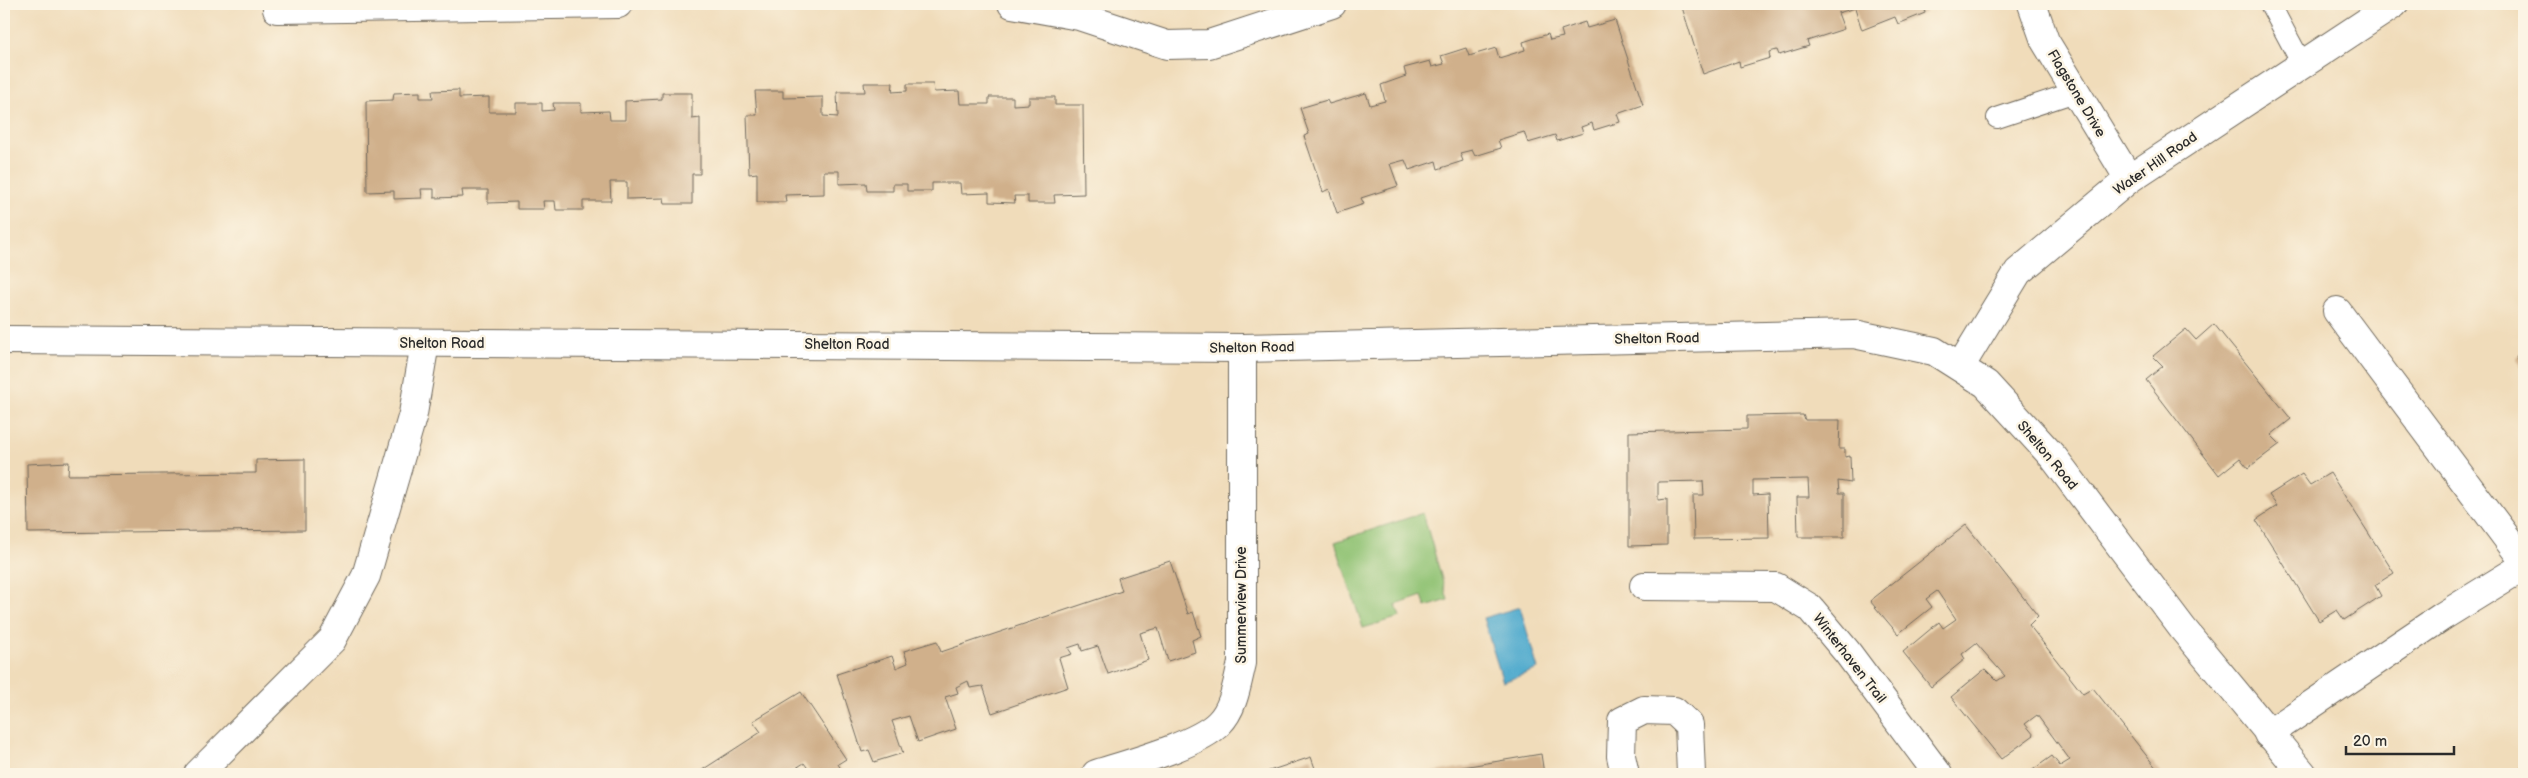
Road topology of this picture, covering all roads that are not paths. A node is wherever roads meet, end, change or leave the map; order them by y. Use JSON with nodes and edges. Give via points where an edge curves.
{"nodes":[{"id":1,"x":618,"y":4,"type":"edge"},
{"id":2,"x":1012,"y":4,"type":"edge"},
{"id":3,"x":1332,"y":4,"type":"edge"},
{"id":4,"x":2032,"y":4,"type":"edge"},
{"id":5,"x":2270,"y":4,"type":"edge"},
{"id":6,"x":2394,"y":4,"type":"edge"},
{"id":7,"x":277,"y":9,"type":"dead end"},
{"id":8,"x":2302,"y":64,"type":"junction"},
{"id":9,"x":2075,"y":92,"type":"junction"},
{"id":10,"x":1997,"y":118,"type":"dead end"},
{"id":11,"x":2129,"y":179,"type":"junction"},
{"id":12,"x":2337,"y":311,"type":"dead end"},
{"id":13,"x":4,"y":340,"type":"edge"},
{"id":14,"x":425,"y":343,"type":"junction"},
{"id":15,"x":1242,"y":348,"type":"junction"},
{"id":16,"x":1960,"y":368,"type":"junction"},
{"id":17,"x":2524,"y":561,"type":"edge"},
{"id":18,"x":2524,"y":566,"type":"edge"},
{"id":19,"x":1644,"y":586,"type":"dead end"},
{"id":20,"x":2268,"y":734,"type":"junction"},
{"id":21,"x":198,"y":774,"type":"edge"},
{"id":22,"x":1096,"y":774,"type":"edge"},
{"id":23,"x":1625,"y":774,"type":"edge"},
{"id":24,"x":1691,"y":774,"type":"edge"},
{"id":25,"x":1938,"y":774,"type":"edge"},
{"id":26,"x":2303,"y":774,"type":"edge"}],
"edges":[{"from":1,"to":7,"type":"street"},
{"from":2,"to":3,"type":"street","via":[[1079,16],[1175,45],[1209,44]]},
{"from":4,"to":9,"type":"street","name":"Flagstone Drive","via":[[2045,41]]},
{"from":5,"to":8,"type":"lane"},
{"from":6,"to":8,"type":"street","name":"Water Hill Road"},
{"from":8,"to":11,"type":"street","name":"Water Hill Road"},
{"from":9,"to":10,"type":"lane"},
{"from":9,"to":11,"type":"street","name":"Flagstone Drive"},
{"from":11,"to":16,"type":"street","name":"Water Hill Road","via":[[2018,272]]},
{"from":12,"to":17,"type":"street"},
{"from":13,"to":14,"type":"street","name":"Shelton Road"},
{"from":14,"to":15,"type":"street","name":"Shelton Road"},
{"from":14,"to":21,"type":"street","via":[[413,414],[366,576],[332,640]]},
{"from":15,"to":16,"type":"street","name":"Shelton Road","via":[[1854,334],[1934,351]]},
{"from":15,"to":22,"type":"street","name":"Summerview Drive","via":[[1242,663],[1234,698],[1219,723],[1190,741]]},
{"from":16,"to":20,"type":"street","name":"Shelton Road","via":[[1986,384],[2054,458],[2182,629]]},
{"from":18,"to":20,"type":"street","via":[[2443,616]]},
{"from":19,"to":25,"type":"street","name":"Winterhaven Trail","via":[[1776,587],[1810,608]]},
{"from":20,"to":26,"type":"street","name":"Shelton Road"},
{"from":23,"to":24,"type":"street","via":[[1621,756],[1622,721],[1644,710],[1659,710],[1674,711],[1690,725]]}]}
